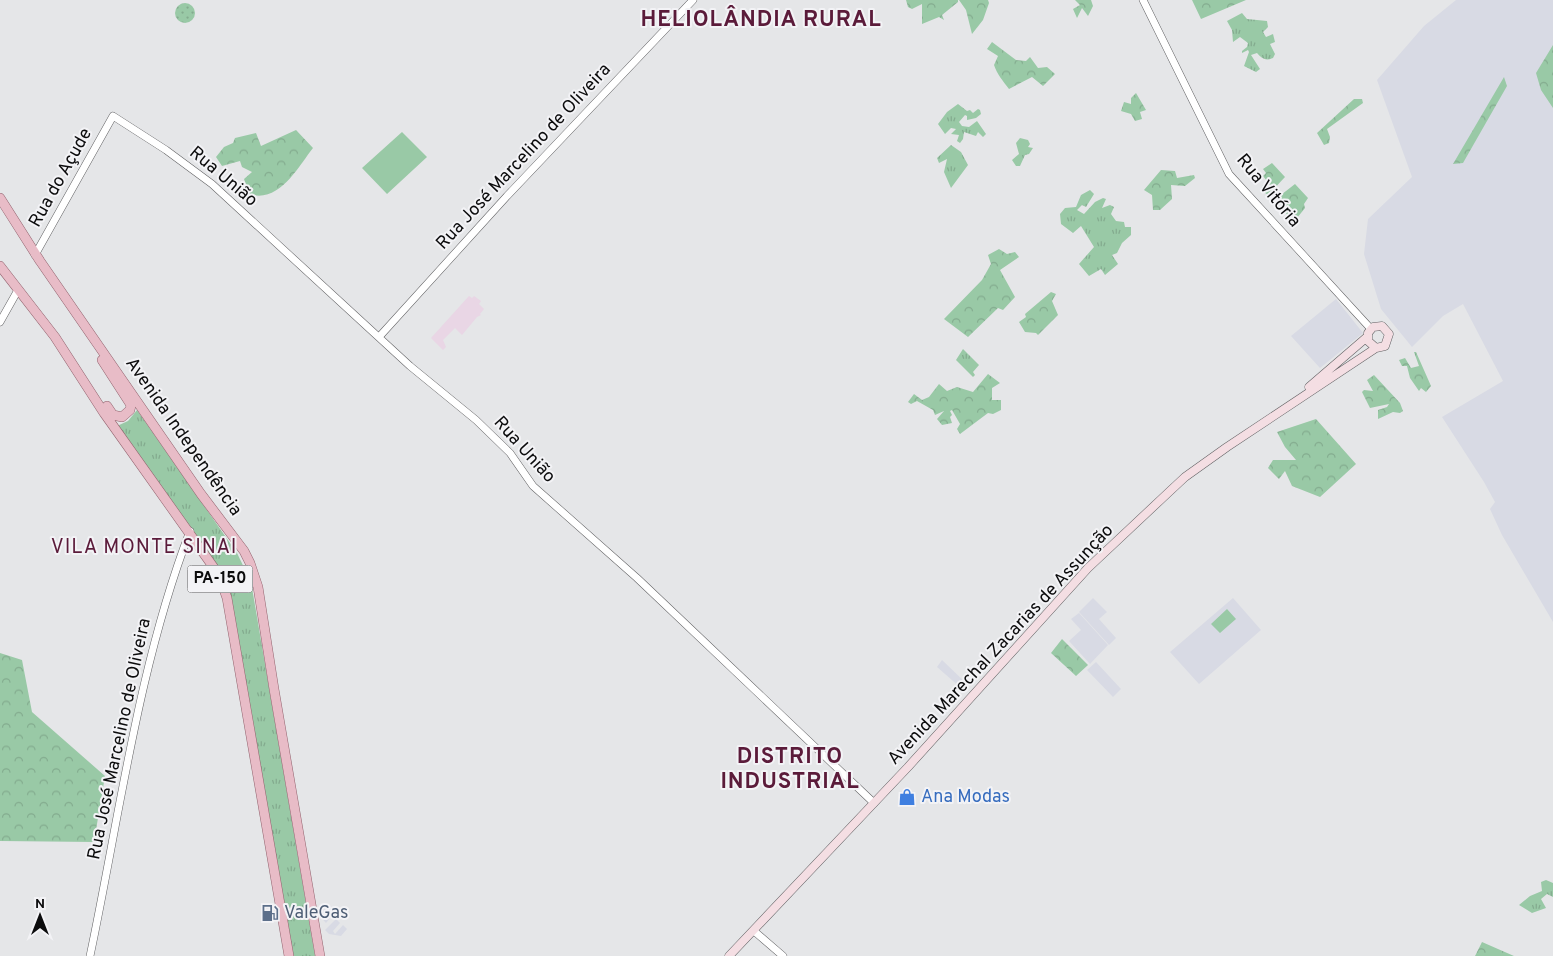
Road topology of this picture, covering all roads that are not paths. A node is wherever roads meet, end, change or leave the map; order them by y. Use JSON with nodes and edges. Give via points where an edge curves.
{"nodes":[{"id":1,"x":693,"y":0,"type":"edge"},
{"id":2,"x":1143,"y":0,"type":"edge"},
{"id":3,"x":113,"y":116,"type":"joint"},
{"id":4,"x":0,"y":198,"type":"edge"},
{"id":5,"x":35,"y":255,"type":"junction"},
{"id":6,"x":0,"y":266,"type":"edge"},
{"id":7,"x":18,"y":290,"type":"junction"},
{"id":8,"x":0,"y":322,"type":"edge"},
{"id":9,"x":84,"y":323,"type":"junction"},
{"id":10,"x":1371,"y":329,"type":"junction"},
{"id":11,"x":54,"y":337,"type":"junction"},
{"id":12,"x":379,"y":337,"type":"junction"},
{"id":13,"x":1367,"y":337,"type":"junction"},
{"id":14,"x":1376,"y":348,"type":"junction"},
{"id":15,"x":1291,"y":404,"type":"junction"},
{"id":16,"x":190,"y":531,"type":"junction"},
{"id":17,"x":874,"y":803,"type":"junction"},
{"id":18,"x":754,"y":931,"type":"junction"},
{"id":19,"x":90,"y":956,"type":"edge"},
{"id":20,"x":289,"y":956,"type":"edge"},
{"id":21,"x":320,"y":956,"type":"edge"},
{"id":22,"x":729,"y":956,"type":"edge"},
{"id":23,"x":782,"y":956,"type":"edge"}],
"edges":[{"from":1,"to":12,"type":"street","name":"Rua José Marcelino de Oliveira"},
{"from":2,"to":10,"type":"street","name":"Rua Vitória","via":[[1229,174]]},
{"from":3,"to":5,"type":"street","name":"Rua do Açude"},
{"from":3,"to":12,"type":"street","name":"Rua União","via":[[212,184]]},
{"from":4,"to":5,"type":"main road","name":"Avenida Independência","number":"PA-150"},
{"from":5,"to":9,"type":"main road","name":"Avenida Independência","number":"PA-150"},
{"from":6,"to":7,"type":"main road","number":"PA-150"},
{"from":7,"to":8,"type":"street"},
{"from":7,"to":11,"type":"main road","number":"PA-150"},
{"from":9,"to":11,"type":"main road","via":[[86,336],[131,405],[122,417],[112,414],[66,345]]},
{"from":9,"to":21,"type":"main road","name":"Avenida Independência","number":"PA-150","via":[[244,551],[255,574]]},
{"from":10,"to":13,"type":"main road"},
{"from":10,"to":14,"type":"main road","via":[[1382,326],[1389,334],[1388,343]]},
{"from":11,"to":16,"type":"main road","number":"PA-150","via":[[104,413]]},
{"from":12,"to":17,"type":"street","name":"Rua União","via":[[498,440],[533,486],[644,585]]},
{"from":13,"to":14,"type":"main road"},
{"from":13,"to":15,"type":"main road","name":"Avenida Marechal Zacarias de Assunção"},
{"from":14,"to":15,"type":"main road","name":"Avenida Marechal Zacarias de Assunção"},
{"from":15,"to":17,"type":"main road","name":"Avenida Marechal Zacarias de Assunção","via":[[1185,477],[1088,568]]},
{"from":16,"to":19,"type":"street","name":"Rua José Marcelino de Oliveira","via":[[166,598],[151,654]]},
{"from":16,"to":20,"type":"main road","number":"PA-150","via":[[214,565],[227,598]]},
{"from":17,"to":18,"type":"main road","name":"Avenida Marechal Zacarias de Assunção"},
{"from":18,"to":22,"type":"main road","name":"Avenida Marechal Zacarias de Assunção"},
{"from":18,"to":23,"type":"street"}]}
